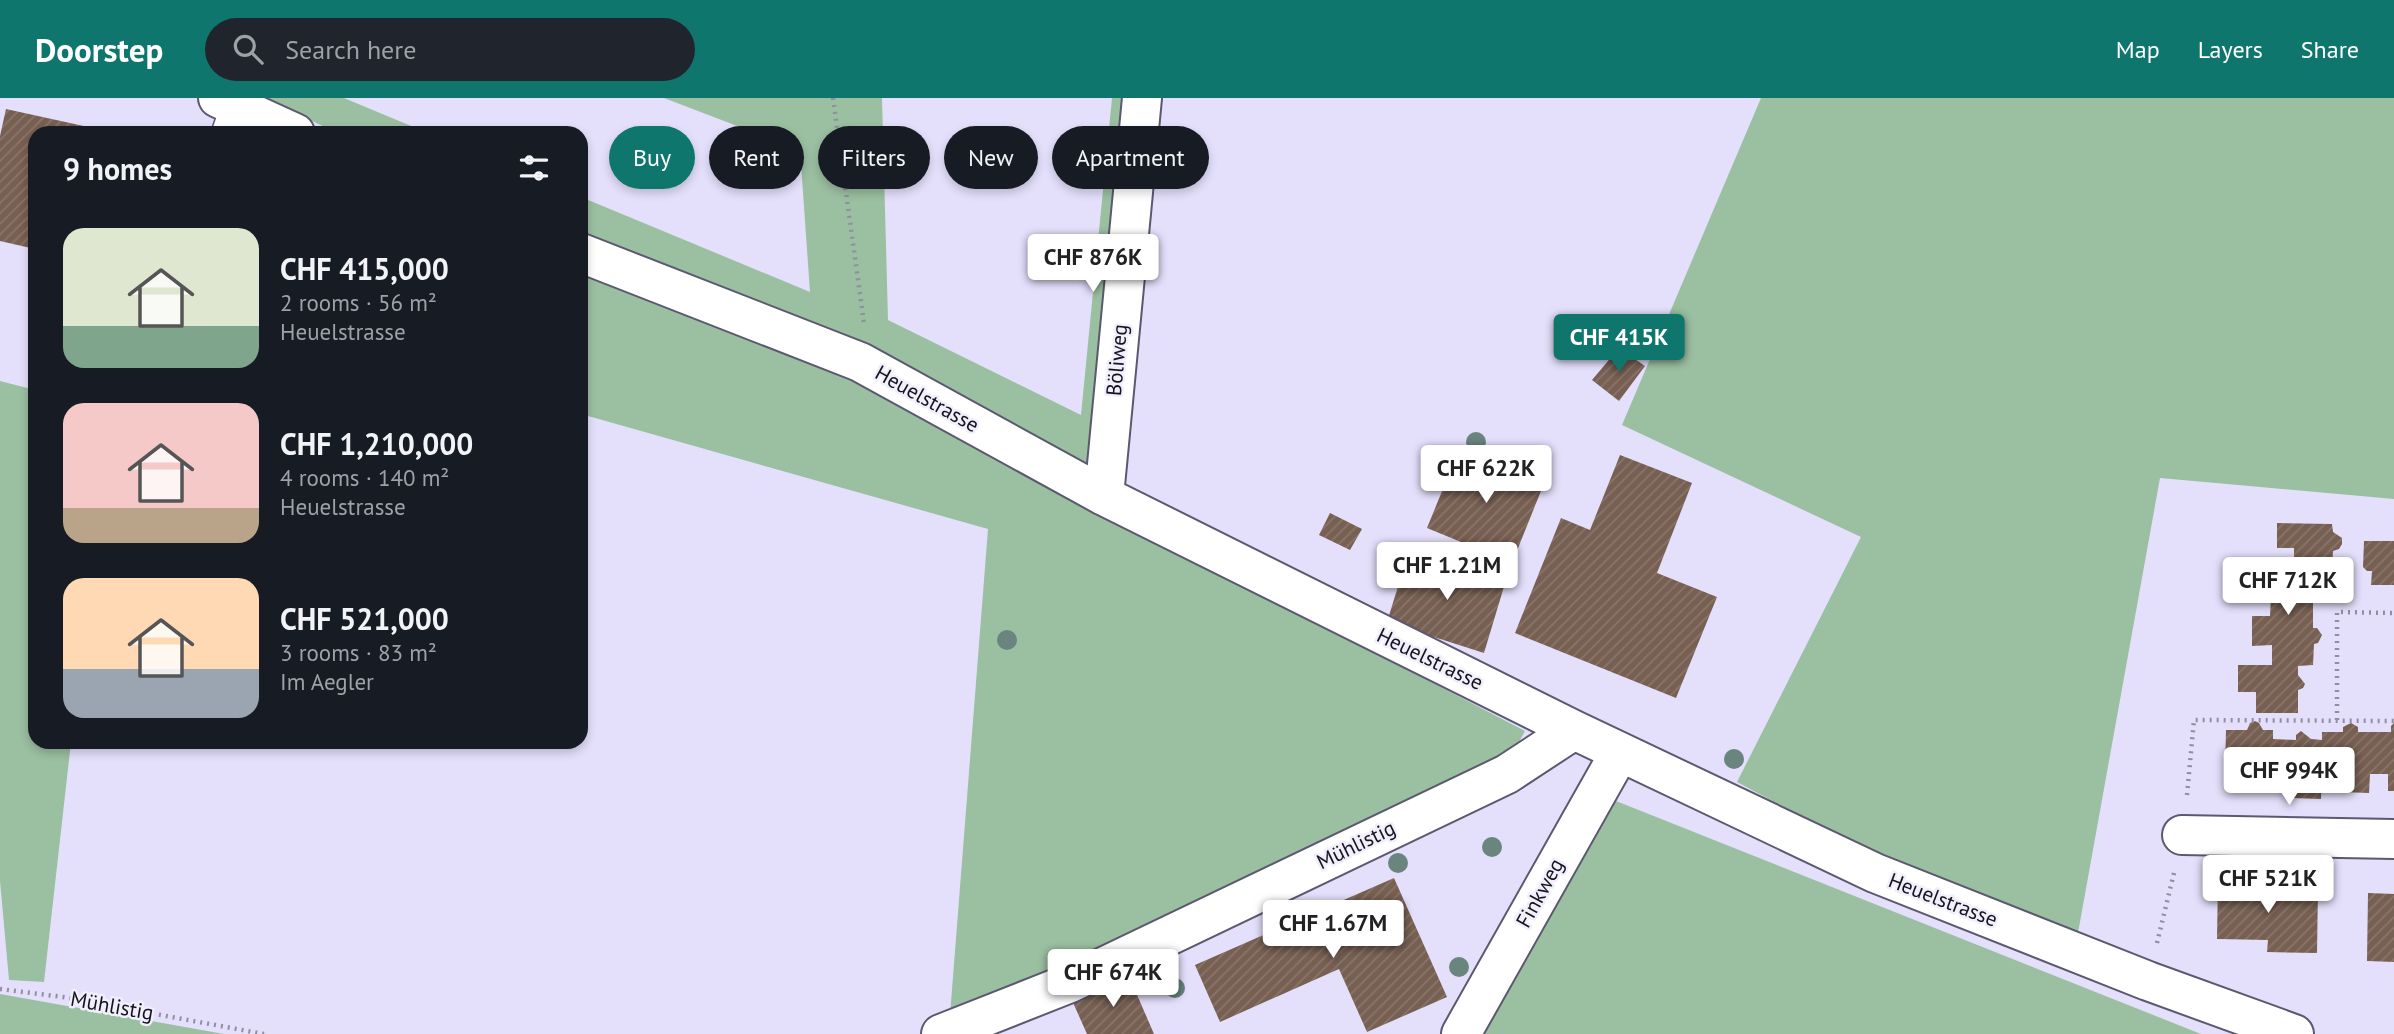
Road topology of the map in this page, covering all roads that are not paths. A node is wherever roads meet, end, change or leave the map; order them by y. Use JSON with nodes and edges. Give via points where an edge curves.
{"nodes":[{"id":1,"x":1142,"y":98,"type":"edge"},
{"id":2,"x":224,"y":112,"type":"edge"},
{"id":3,"x":271,"y":126,"type":"edge"},
{"id":4,"x":588,"y":256,"type":"edge"},
{"id":5,"x":1104,"y":496,"type":"junction"},
{"id":6,"x":1574,"y":730,"type":"junction"},
{"id":7,"x":1620,"y":751,"type":"junction"},
{"id":8,"x":2182,"y":835,"type":"dead end"},
{"id":9,"x":2394,"y":839,"type":"edge"},
{"id":10,"x":941,"y":1034,"type":"edge"},
{"id":11,"x":1461,"y":1034,"type":"edge"},
{"id":12,"x":2294,"y":1034,"type":"edge"}],
"edges":[{"from":1,"to":5,"type":"street","name":"Böliweg"},
{"from":2,"to":3,"type":"street"},
{"from":4,"to":5,"type":"street","name":"Heuelstrasse","via":[[860,362]]},
{"from":5,"to":6,"type":"street","name":"Heuelstrasse"},
{"from":6,"to":7,"type":"street","name":"Heuelstrasse"},
{"from":6,"to":10,"type":"street","name":"Mühlistig","via":[[1507,774],[1070,983]]},
{"from":7,"to":11,"type":"street","name":"Finkweg"},
{"from":7,"to":12,"type":"street","name":"Heuelstrasse","via":[[1875,873]]},
{"from":8,"to":9,"type":"street"}]}
